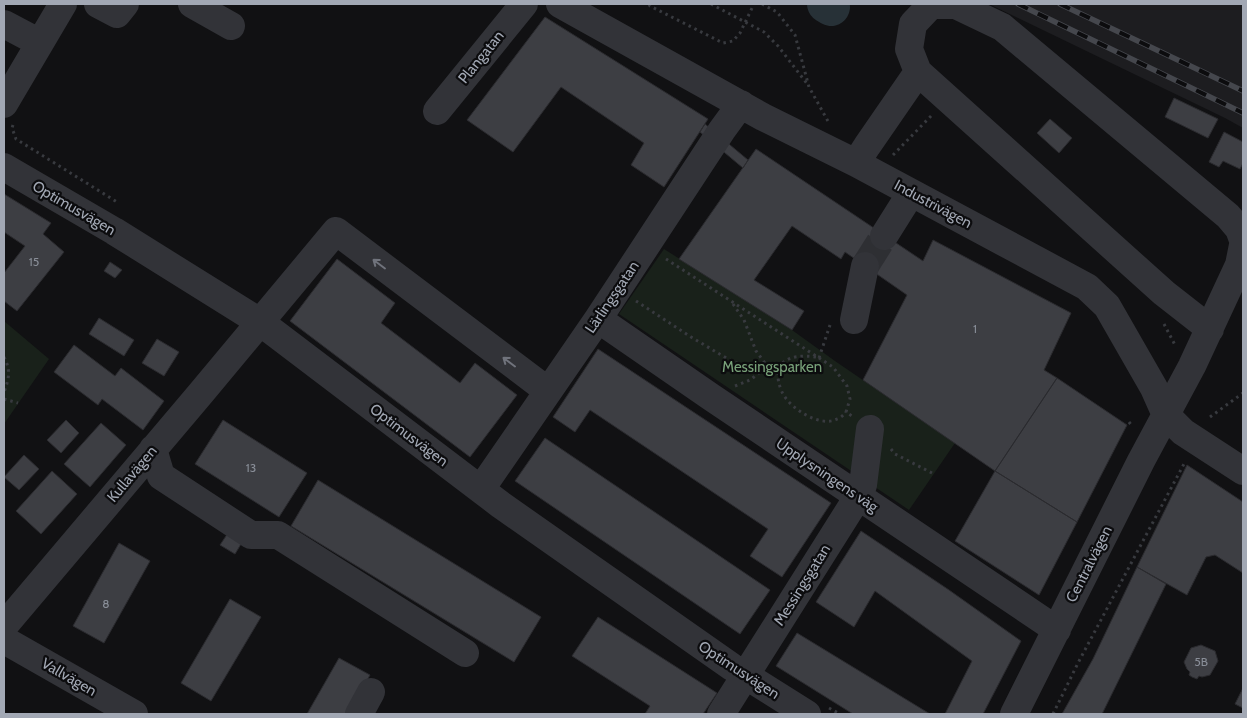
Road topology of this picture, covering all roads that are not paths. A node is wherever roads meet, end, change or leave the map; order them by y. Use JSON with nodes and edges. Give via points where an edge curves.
{"nodes":[{"id":1,"x":63,"y":4,"type":"edge"},
{"id":2,"x":192,"y":4,"type":"edge"},
{"id":3,"x":524,"y":4,"type":"edge"},
{"id":4,"x":560,"y":4,"type":"edge"},
{"id":5,"x":4,"y":24,"type":"edge"},
{"id":6,"x":231,"y":26,"type":"dead end"},
{"id":7,"x":40,"y":43,"type":"junction"},
{"id":8,"x":918,"y":72,"type":"junction"},
{"id":9,"x":4,"y":104,"type":"edge"},
{"id":10,"x":741,"y":104,"type":"junction"},
{"id":11,"x":437,"y":111,"type":"dead end"},
{"id":12,"x":856,"y":163,"type":"junction"},
{"id":13,"x":4,"y":167,"type":"edge"},
{"id":14,"x":911,"y":193,"type":"junction"},
{"id":15,"x":884,"y":236,"type":"tunnel mouth"},
{"id":16,"x":1243,"y":240,"type":"edge"},
{"id":17,"x":1243,"y":245,"type":"edge"},
{"id":18,"x":865,"y":266,"type":"tunnel mouth"},
{"id":19,"x":598,"y":320,"type":"junction"},
{"id":20,"x":854,"y":320,"type":"dead end"},
{"id":21,"x":260,"y":322,"type":"junction"},
{"id":22,"x":1210,"y":329,"type":"junction"},
{"id":23,"x":548,"y":391,"type":"junction"},
{"id":24,"x":1166,"y":415,"type":"junction"},
{"id":25,"x":870,"y":429,"type":"road end"},
{"id":26,"x":153,"y":449,"type":"junction"},
{"id":27,"x":1243,"y":471,"type":"edge"},
{"id":28,"x":481,"y":488,"type":"junction"},
{"id":29,"x":858,"y":495,"type":"junction"},
{"id":30,"x":4,"y":626,"type":"edge"},
{"id":31,"x":1057,"y":630,"type":"junction"},
{"id":32,"x":4,"y":640,"type":"edge"},
{"id":33,"x":465,"y":653,"type":"dead end"},
{"id":34,"x":746,"y":676,"type":"junction"},
{"id":35,"x":134,"y":714,"type":"edge"},
{"id":36,"x":721,"y":714,"type":"edge"},
{"id":37,"x":808,"y":714,"type":"edge"},
{"id":38,"x":1014,"y":714,"type":"edge"}],
"edges":[{"from":1,"to":7,"type":"street"},
{"from":2,"to":6,"type":"street"},
{"from":3,"to":11,"type":"street","name":"Plangatan"},
{"from":4,"to":10,"type":"street","name":"Industrivägen"},
{"from":5,"to":7,"type":"street"},
{"from":7,"to":9,"type":"street"},
{"from":8,"to":12,"type":"street"},
{"from":8,"to":16,"type":"street","via":[[909,49],[913,24],[931,5],[956,5],[1002,27],[1228,216]]},
{"from":8,"to":22,"type":"street","via":[[1164,293]]},
{"from":10,"to":12,"type":"street","name":"Industrivägen"},
{"from":10,"to":19,"type":"street","name":"Lärlingsgatan"},
{"from":12,"to":14,"type":"street","name":"Industrivägen"},
{"from":13,"to":21,"type":"street","name":"Optimusvägen"},
{"from":14,"to":15,"type":"street"},
{"from":14,"to":24,"type":"street","name":"Industrivägen","via":[[1087,287],[1107,306]]},
{"from":17,"to":22,"type":"street","name":"Centralvägen","via":[[1239,264]]},
{"from":18,"to":20,"type":"street"},
{"from":19,"to":23,"type":"street","name":"Lärlingsgatan"},
{"from":19,"to":29,"type":"street","name":"Upplysningens väg"},
{"from":23,"to":21,"type":"street","one_way":true,"via":[[336,231]]},
{"from":21,"to":26,"type":"street","name":"Kullavägen"},
{"from":21,"to":28,"type":"street","name":"Optimusvägen"},
{"from":22,"to":24,"type":"street","name":"Centralvägen"},
{"from":23,"to":28,"type":"street","name":"Lärlingsgatan"},
{"from":24,"to":27,"type":"street","name":"Industrivägen","via":[[1183,432]]},
{"from":24,"to":31,"type":"street","name":"Centralvägen"},
{"from":25,"to":29,"type":"street","name":"Messingsgatan","via":[[863,485]]},
{"from":26,"to":30,"type":"street","name":"Kullavägen"},
{"from":26,"to":33,"type":"street","via":[[161,476],[202,503],[251,535],[278,535]]},
{"from":28,"to":34,"type":"street","name":"Optimusvägen"},
{"from":29,"to":31,"type":"street","name":"Upplysningens väg","via":[[963,556]]},
{"from":29,"to":34,"type":"street","name":"Messingsgatan"},
{"from":31,"to":38,"type":"street","name":"Centralvägen"},
{"from":32,"to":35,"type":"street","name":"Vallvägen"},
{"from":34,"to":36,"type":"street","name":"Messingsgatan"},
{"from":34,"to":37,"type":"street","name":"Optimusvägen"}]}
